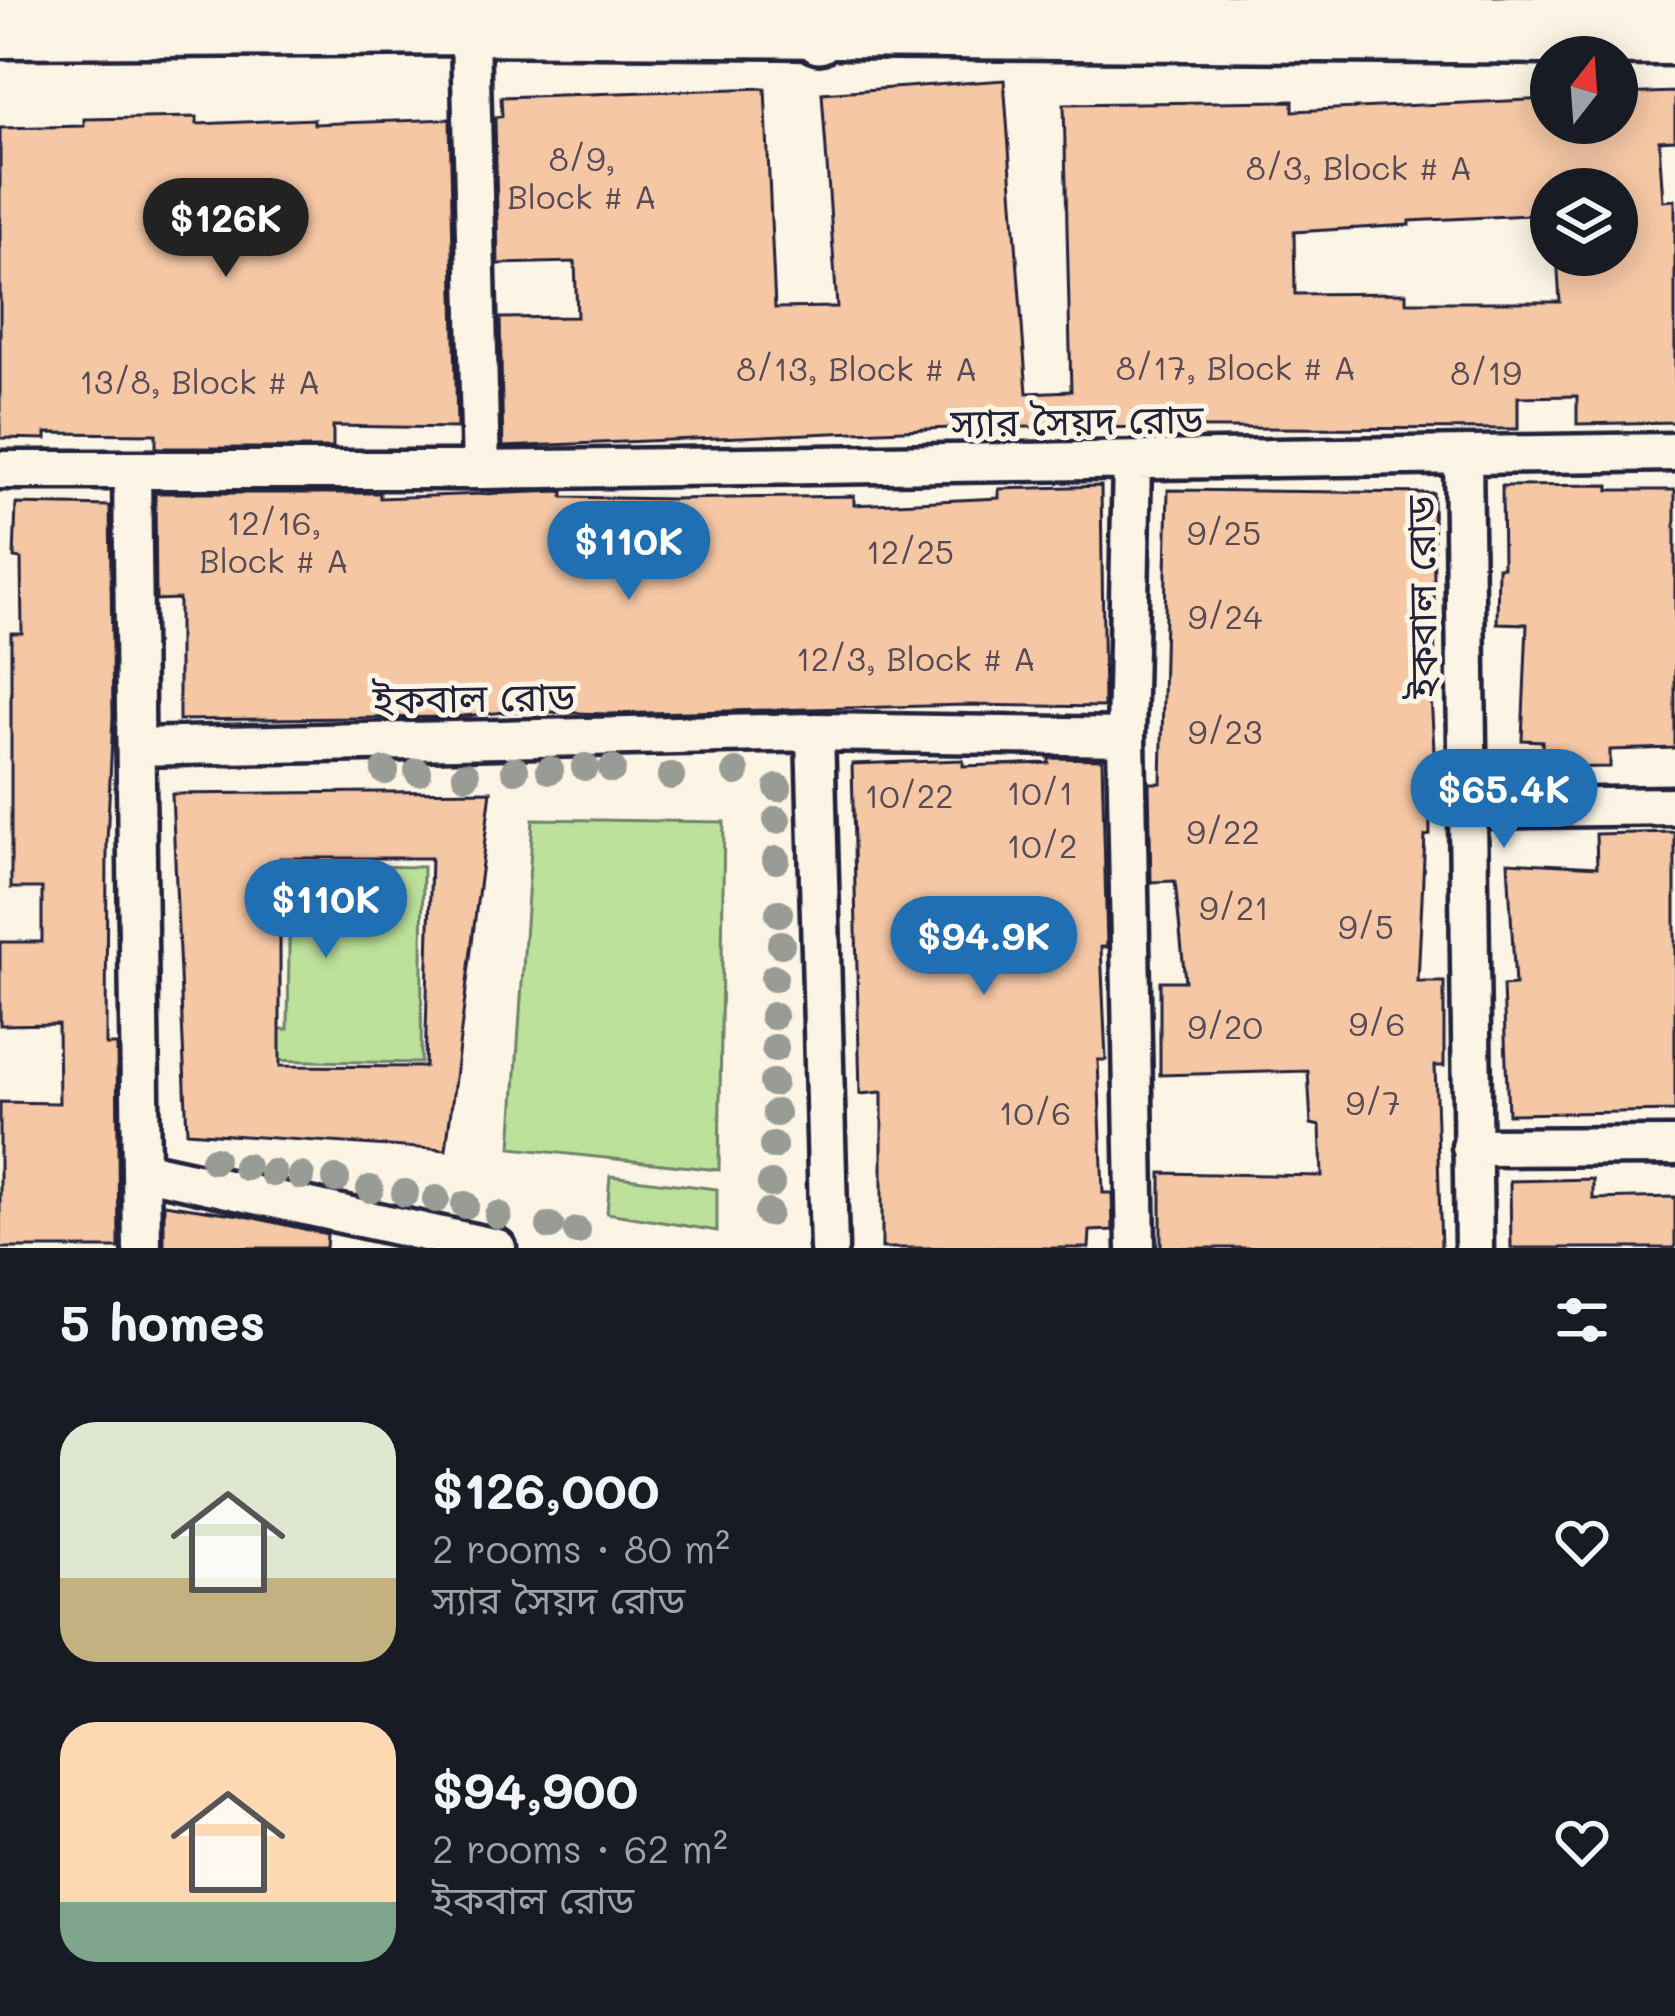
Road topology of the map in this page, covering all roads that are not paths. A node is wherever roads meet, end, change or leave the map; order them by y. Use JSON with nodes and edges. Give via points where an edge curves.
{"nodes":[{"id":1,"x":0,"y":10,"type":"edge"},
{"id":2,"x":1675,"y":15,"type":"edge"},
{"id":3,"x":819,"y":26,"type":"junction"},
{"id":4,"x":470,"y":37,"type":"junction"},
{"id":5,"x":0,"y":39,"type":"edge"},
{"id":6,"x":1675,"y":46,"type":"edge"},
{"id":7,"x":1675,"y":452,"type":"edge"},
{"id":8,"x":1463,"y":456,"type":"junction"},
{"id":9,"x":1132,"y":463,"type":"junction"},
{"id":10,"x":0,"y":470,"type":"edge"},
{"id":11,"x":481,"y":470,"type":"junction"},
{"id":12,"x":132,"y":472,"type":"junction"},
{"id":13,"x":814,"y":732,"type":"junction"},
{"id":14,"x":1126,"y":737,"type":"junction"},
{"id":15,"x":136,"y":747,"type":"junction"},
{"id":16,"x":1675,"y":806,"type":"edge"},
{"id":17,"x":1466,"y":809,"type":"junction"},
{"id":18,"x":1675,"y":1146,"type":"edge"},
{"id":19,"x":1471,"y":1147,"type":"junction"},
{"id":20,"x":141,"y":1170,"type":"junction"},
{"id":21,"x":142,"y":1248,"type":"edge"},
{"id":22,"x":497,"y":1248,"type":"edge"},
{"id":23,"x":829,"y":1248,"type":"edge"},
{"id":24,"x":1136,"y":1248,"type":"edge"},
{"id":25,"x":1474,"y":1248,"type":"edge"}],
"edges":[{"from":1,"to":3,"type":"street"},
{"from":2,"to":3,"type":"street"},
{"from":3,"to":4,"type":"street"},
{"from":3,"to":6,"type":"street"},
{"from":4,"to":5,"type":"street"},
{"from":4,"to":11,"type":"street"},
{"from":7,"to":8,"type":"street","name":"স্যার সৈয়দ রোড"},
{"from":8,"to":9,"type":"street","name":"স্যার সৈয়দ রোড"},
{"from":8,"to":17,"type":"street","name":"ইকবাল রোড"},
{"from":9,"to":11,"type":"street","name":"স্যার সৈয়দ রোড"},
{"from":9,"to":14,"type":"street"},
{"from":10,"to":12,"type":"street","name":"স্যার সৈয়দ রোড"},
{"from":11,"to":12,"type":"street","name":"স্যার সৈয়দ রোড"},
{"from":12,"to":15,"type":"street"},
{"from":13,"to":14,"type":"street","name":"ইকবাল রোড"},
{"from":13,"to":15,"type":"street","name":"ইকবাল রোড"},
{"from":13,"to":23,"type":"street"},
{"from":14,"to":24,"type":"street"},
{"from":15,"to":20,"type":"street"},
{"from":16,"to":17,"type":"street"},
{"from":17,"to":19,"type":"street","name":"ইকবাল রোড"},
{"from":18,"to":19,"type":"street"},
{"from":19,"to":25,"type":"street","name":"ইকবাল রোড"},
{"from":20,"to":21,"type":"street"},
{"from":20,"to":22,"type":"street"}]}
